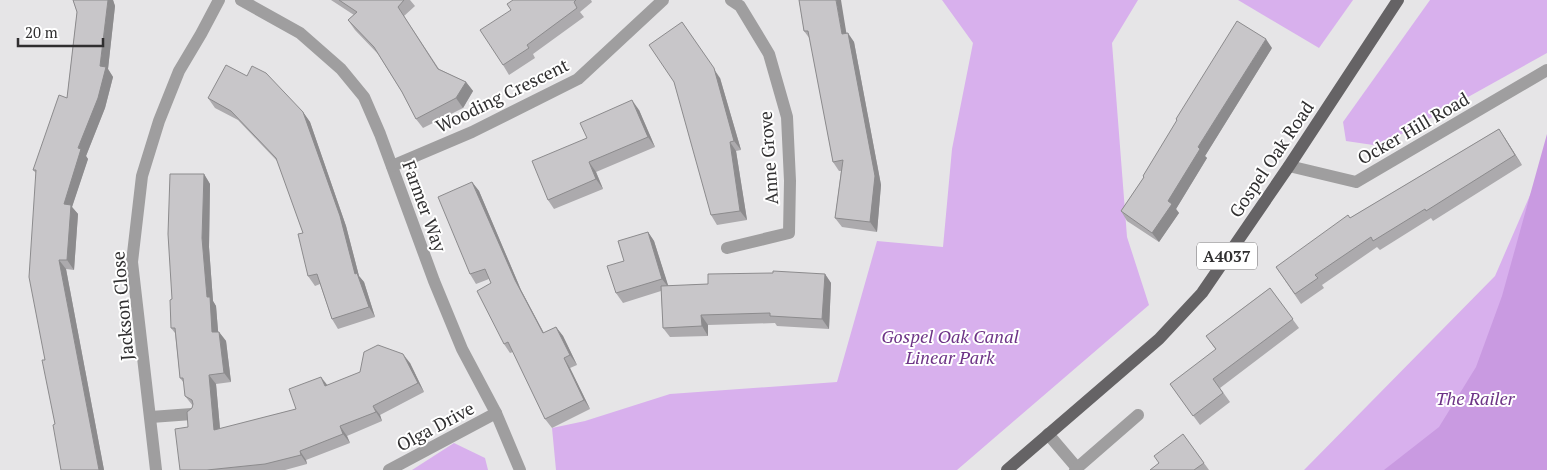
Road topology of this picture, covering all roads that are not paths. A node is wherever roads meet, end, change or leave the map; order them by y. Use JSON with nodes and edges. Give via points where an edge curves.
{"nodes":[{"id":1,"x":219,"y":0,"type":"edge"},
{"id":2,"x":241,"y":0,"type":"edge"},
{"id":3,"x":663,"y":0,"type":"edge"},
{"id":4,"x":732,"y":0,"type":"edge"},
{"id":5,"x":1398,"y":0,"type":"edge"},
{"id":6,"x":1547,"y":70,"type":"edge"},
{"id":7,"x":392,"y":166,"type":"junction"},
{"id":8,"x":1289,"y":166,"type":"junction"},
{"id":9,"x":727,"y":248,"type":"dead end"},
{"id":10,"x":496,"y":413,"type":"junction"},
{"id":11,"x":192,"y":414,"type":"edge"},
{"id":12,"x":1138,"y":415,"type":"dead end"},
{"id":13,"x":151,"y":417,"type":"junction"},
{"id":14,"x":1048,"y":434,"type":"junction"},
{"id":15,"x":1076,"y":469,"type":"edge"},
{"id":16,"x":156,"y":470,"type":"edge"},
{"id":17,"x":389,"y":470,"type":"edge"},
{"id":18,"x":520,"y":470,"type":"edge"},
{"id":19,"x":1007,"y":470,"type":"edge"}],
"edges":[{"from":1,"to":13,"type":"street","name":"Jackson Close","via":[[179,71],[158,120],[142,176],[132,262]]},
{"from":2,"to":7,"type":"street","name":"Farmer Way","via":[[300,33],[340,69],[364,97]]},
{"from":3,"to":7,"type":"street","name":"Wooding Crescent","via":[[578,79],[472,132]]},
{"from":4,"to":9,"type":"street","name":"Anne Grove","via":[[740,6],[769,54],[786,116],[789,233]]},
{"from":5,"to":8,"type":"main road","name":"Gospel Oak Road","number":"A4037"},
{"from":6,"to":8,"type":"street","name":"Ocker Hill Road","via":[[1356,182]]},
{"from":7,"to":10,"type":"street","name":"Farmer Way","via":[[459,341]]},
{"from":8,"to":14,"type":"main road","name":"Gospel Oak Road","number":"A4037","via":[[1202,293],[1159,339]]},
{"from":10,"to":17,"type":"street","name":"Olga Drive"},
{"from":10,"to":18,"type":"street","name":"Farmer Way"},
{"from":11,"to":13,"type":"street"},
{"from":12,"to":15,"type":"street"},
{"from":13,"to":16,"type":"street","name":"Jackson Close"},
{"from":14,"to":15,"type":"street"},
{"from":14,"to":19,"type":"main road","name":"Gospel Oak Road","number":"A4037"}]}
